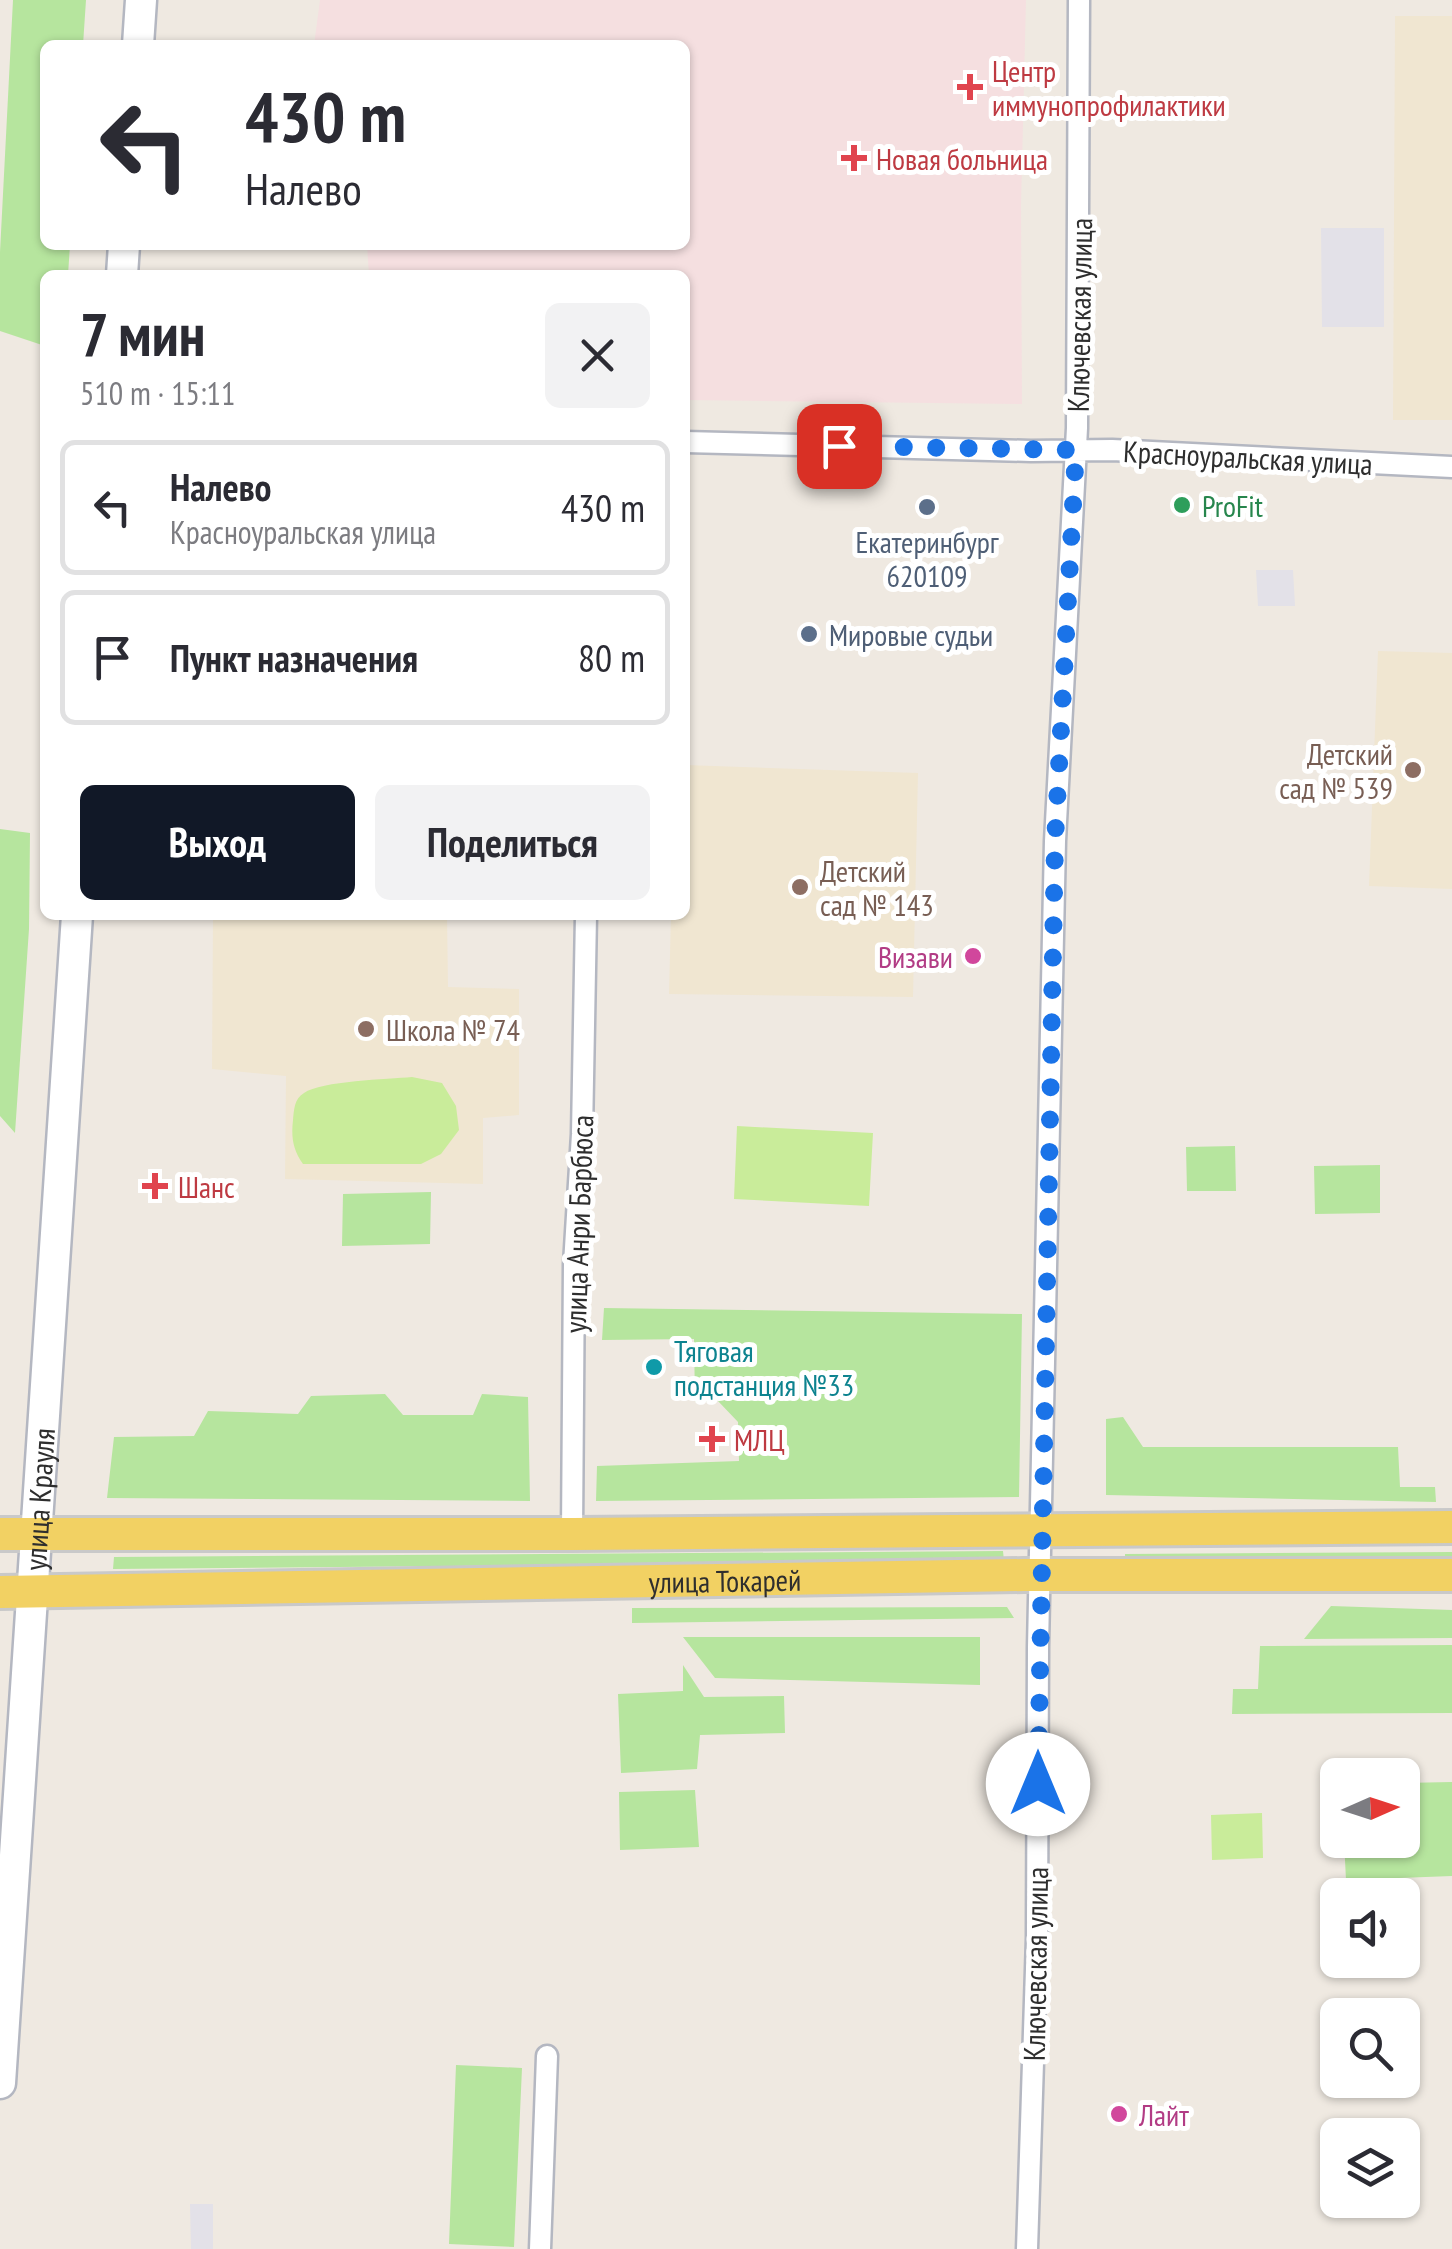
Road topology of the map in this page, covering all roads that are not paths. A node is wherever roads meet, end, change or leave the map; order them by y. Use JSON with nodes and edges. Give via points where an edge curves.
{"nodes":[{"id":1,"x":141,"y":0,"type":"edge"},
{"id":2,"x":1079,"y":0,"type":"edge"},
{"id":3,"x":138,"y":40,"type":"edge"},
{"id":4,"x":690,"y":442,"type":"edge"},
{"id":5,"x":1076,"y":450,"type":"junction"},
{"id":6,"x":1452,"y":467,"type":"edge"},
{"id":7,"x":77,"y":920,"type":"edge"},
{"id":8,"x":586,"y":920,"type":"edge"},
{"id":9,"x":1452,"y":1527,"type":"edge"},
{"id":10,"x":1042,"y":1528,"type":"junction"},
{"id":11,"x":0,"y":1534,"type":"edge"},
{"id":12,"x":34,"y":1534,"type":"junction"},
{"id":13,"x":572,"y":1534,"type":"junction"},
{"id":14,"x":1040,"y":1575,"type":"junction"},
{"id":15,"x":1452,"y":1576,"type":"edge"},
{"id":16,"x":15,"y":1592,"type":"edge"},
{"id":17,"x":548,"y":2056,"type":"dead end"},
{"id":18,"x":0,"y":2083,"type":"edge"},
{"id":19,"x":540,"y":2249,"type":"edge"},
{"id":20,"x":1026,"y":2249,"type":"edge"}],
"edges":[{"from":1,"to":3,"type":"main road"},
{"from":2,"to":5,"type":"street","name":"Ключевская улица"},
{"from":4,"to":5,"type":"street","name":"Красноуральская улица"},
{"from":5,"to":6,"type":"street","name":"Красноуральская улица"},
{"from":5,"to":10,"type":"street","name":"Ключевская улица","via":[[1055,841]]},
{"from":7,"to":12,"type":"main road","name":"улица Крауля"},
{"from":8,"to":13,"type":"street","name":"улица Анри Барбюса"},
{"from":9,"to":10,"type":"main road","name":"улица Токарей"},
{"from":10,"to":13,"type":"main road","name":"улица Токарей"},
{"from":10,"to":14,"type":"street","name":"Ключевская улица"},
{"from":11,"to":12,"type":"main road","name":"улица Токарей"},
{"from":12,"to":13,"type":"main road","name":"улица Токарей"},
{"from":12,"to":16,"type":"main road","name":"улица Крауля"},
{"from":14,"to":15,"type":"main road","name":"улица Токарей"},
{"from":14,"to":16,"type":"main road","name":"улица Токарей"},
{"from":14,"to":20,"type":"street","name":"Ключевская улица"},
{"from":16,"to":18,"type":"main road","name":"улица Крауля"},
{"from":17,"to":19,"type":"street"}]}
